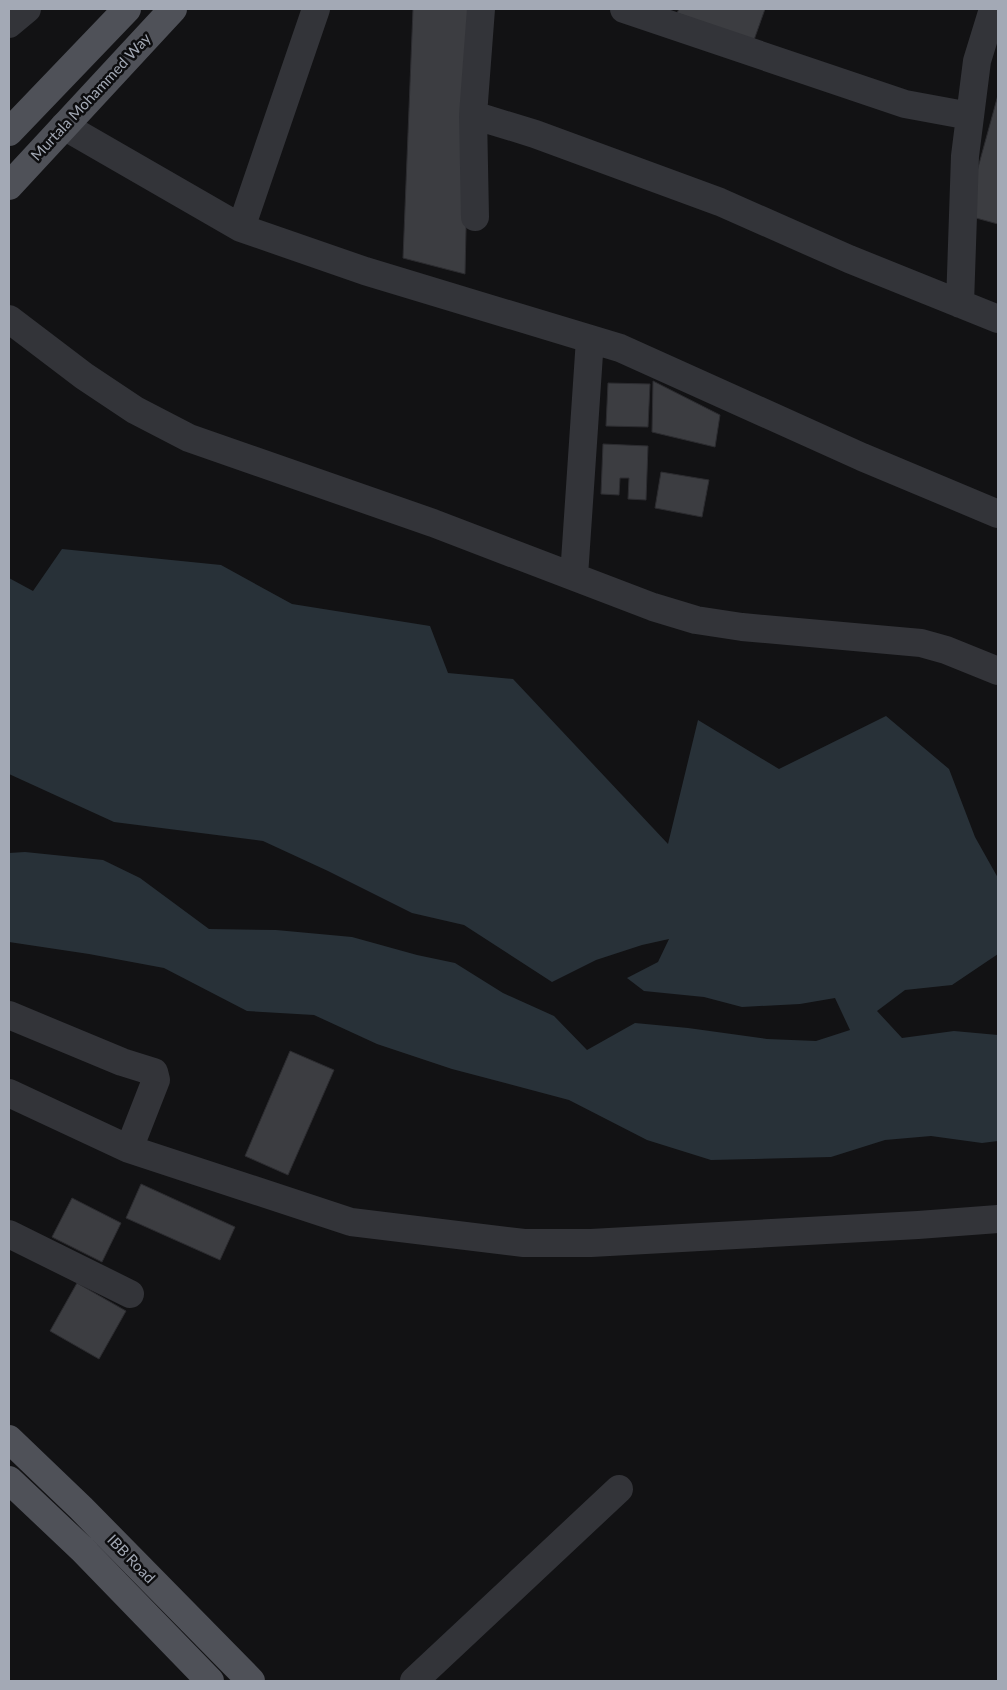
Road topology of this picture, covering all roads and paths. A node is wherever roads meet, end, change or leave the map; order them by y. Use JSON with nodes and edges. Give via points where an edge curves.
{"nodes":[{"id":1,"x":27,"y":9,"type":"edge"},
{"id":2,"x":127,"y":9,"type":"edge"},
{"id":3,"x":173,"y":9,"type":"edge"},
{"id":4,"x":316,"y":9,"type":"edge"},
{"id":5,"x":481,"y":9,"type":"edge"},
{"id":6,"x":624,"y":9,"type":"edge"},
{"id":7,"x":993,"y":9,"type":"edge"},
{"id":8,"x":9,"y":24,"type":"edge"},
{"id":9,"x":473,"y":115,"type":"junction"},
{"id":10,"x":970,"y":116,"type":"junction"},
{"id":11,"x":64,"y":126,"type":"junction"},
{"id":12,"x":9,"y":132,"type":"edge"},
{"id":13,"x":9,"y":186,"type":"edge"},
{"id":14,"x":475,"y":217,"type":"dead end"},
{"id":15,"x":241,"y":228,"type":"junction"},
{"id":16,"x":960,"y":304,"type":"junction"},
{"id":17,"x":9,"y":319,"type":"edge"},
{"id":18,"x":998,"y":319,"type":"edge"},
{"id":19,"x":590,"y":339,"type":"junction"},
{"id":20,"x":998,"y":514,"type":"edge"},
{"id":21,"x":574,"y":576,"type":"junction"},
{"id":22,"x":998,"y":671,"type":"edge"},
{"id":23,"x":9,"y":1015,"type":"edge"},
{"id":24,"x":9,"y":1093,"type":"edge"},
{"id":25,"x":129,"y":1149,"type":"junction"},
{"id":26,"x":998,"y":1219,"type":"edge"},
{"id":27,"x":9,"y":1234,"type":"edge"},
{"id":28,"x":130,"y":1294,"type":"dead end"},
{"id":29,"x":9,"y":1439,"type":"edge"},
{"id":30,"x":9,"y":1480,"type":"edge"},
{"id":31,"x":619,"y":1489,"type":"dead end"},
{"id":32,"x":210,"y":1681,"type":"edge"},
{"id":33,"x":251,"y":1681,"type":"edge"},
{"id":34,"x":414,"y":1681,"type":"edge"}],
"edges":[{"from":1,"to":8,"type":"street"},
{"from":2,"to":12,"type":"main road"},
{"from":3,"to":11,"type":"main road","name":"Murtala Mohammed Way"},
{"from":4,"to":15,"type":"street"},
{"from":5,"to":9,"type":"street"},
{"from":6,"to":10,"type":"street","via":[[905,104]]},
{"from":7,"to":10,"type":"street","via":[[977,61]]},
{"from":9,"to":14,"type":"street"},
{"from":9,"to":16,"type":"street","via":[[535,134],[720,202]]},
{"from":10,"to":16,"type":"street","via":[[965,156]]},
{"from":11,"to":13,"type":"main road","name":"Murtala Mohammed Way"},
{"from":11,"to":15,"type":"street"},
{"from":15,"to":19,"type":"street","via":[[365,271]]},
{"from":16,"to":18,"type":"street"},
{"from":17,"to":21,"type":"street","via":[[135,410],[189,438]]},
{"from":19,"to":20,"type":"street","via":[[620,348]]},
{"from":19,"to":21,"type":"street"},
{"from":21,"to":22,"type":"street","via":[[696,620],[921,643]]},
{"from":23,"to":25,"type":"street","via":[[154,1072],[156,1080]]},
{"from":24,"to":25,"type":"street"},
{"from":25,"to":26,"type":"street","via":[[351,1222],[524,1242],[591,1243]]},
{"from":27,"to":28,"type":"street"},
{"from":29,"to":33,"type":"main road","name":"IBB Road"},
{"from":30,"to":32,"type":"main road","name":"IBB Road","via":[[82,1549]]},
{"from":31,"to":34,"type":"street"}]}
